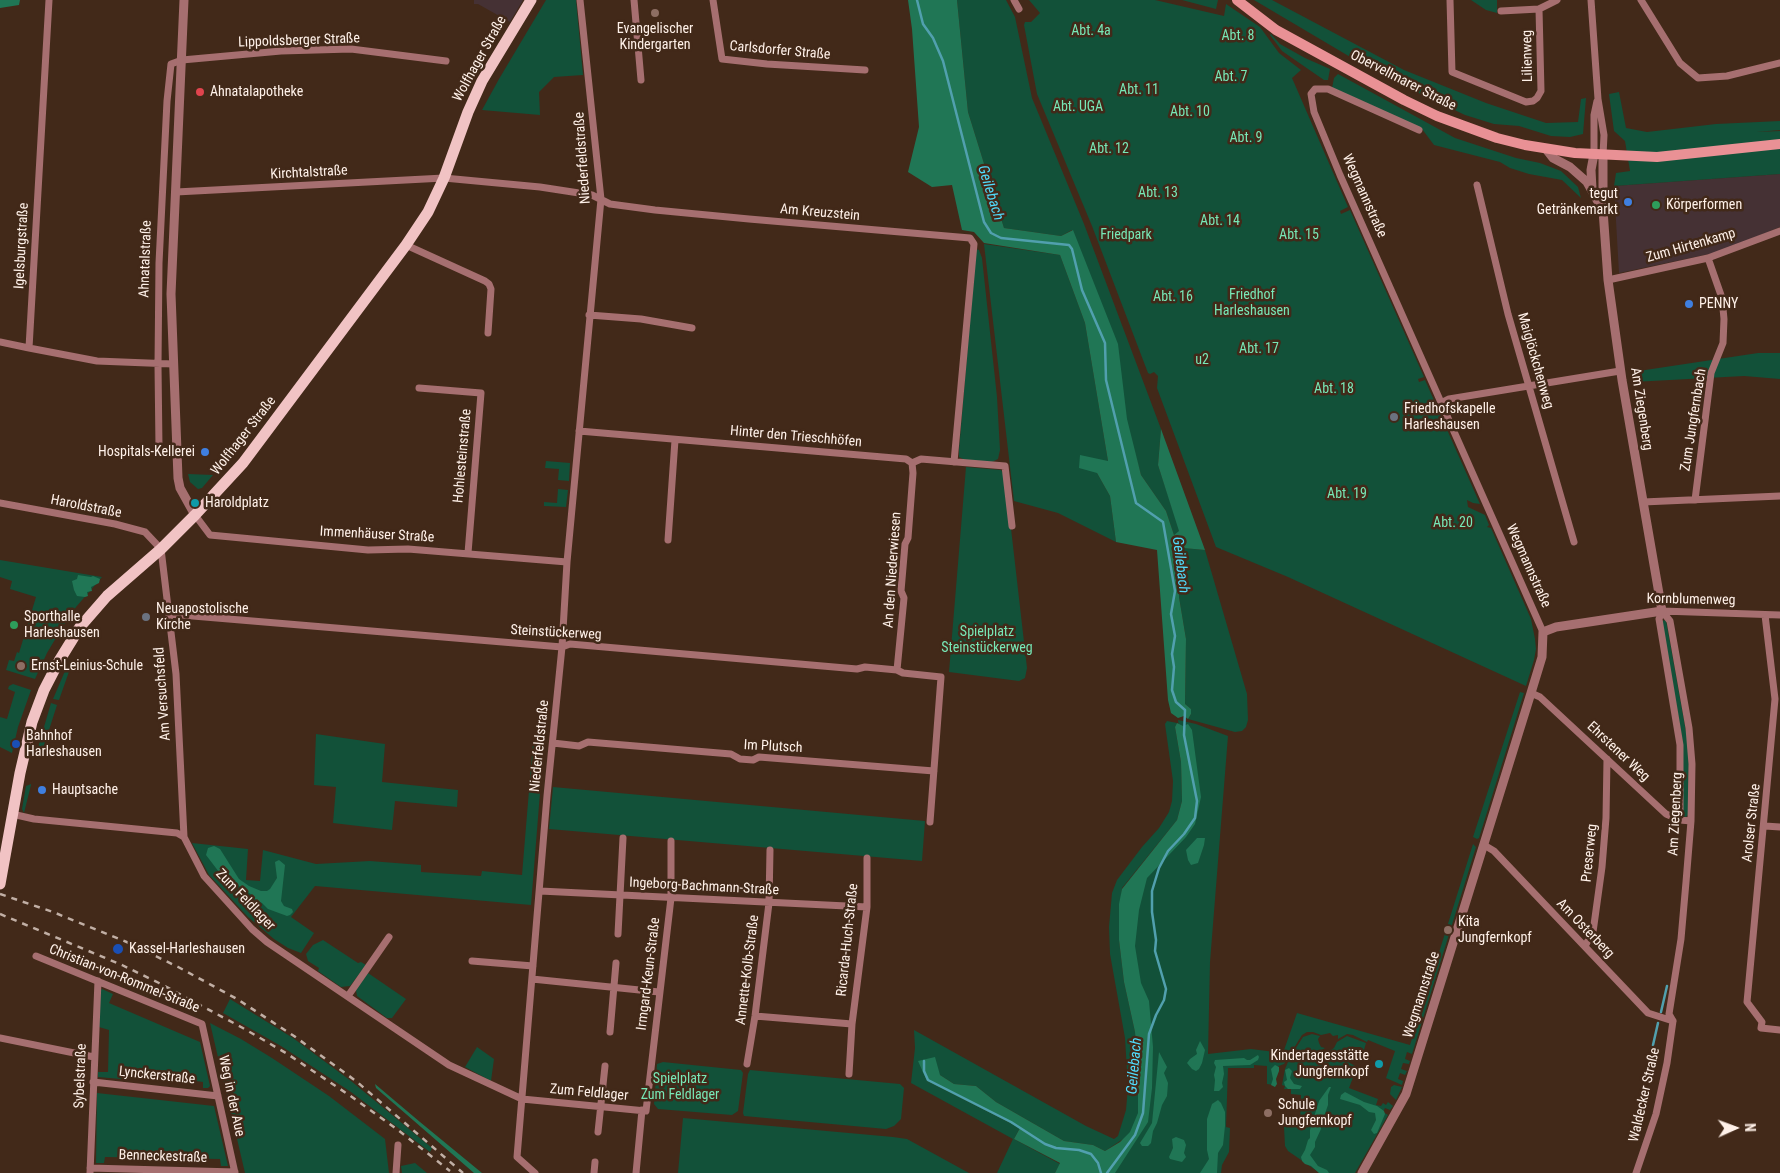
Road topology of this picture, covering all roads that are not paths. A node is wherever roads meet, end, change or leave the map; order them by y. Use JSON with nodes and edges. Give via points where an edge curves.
{"nodes":[{"id":1,"x":49,"y":0,"type":"edge"},
{"id":2,"x":184,"y":0,"type":"edge"},
{"id":3,"x":531,"y":0,"type":"edge"},
{"id":4,"x":580,"y":0,"type":"edge"},
{"id":5,"x":634,"y":0,"type":"edge"},
{"id":6,"x":713,"y":0,"type":"edge"},
{"id":7,"x":1014,"y":0,"type":"edge"},
{"id":8,"x":1237,"y":0,"type":"edge"},
{"id":9,"x":1450,"y":0,"type":"edge"},
{"id":10,"x":1557,"y":0,"type":"edge"},
{"id":11,"x":1591,"y":0,"type":"edge"},
{"id":12,"x":1641,"y":0,"type":"edge"},
{"id":13,"x":1019,"y":9,"type":"dead end"},
{"id":14,"x":1539,"y":9,"type":"junction"},
{"id":15,"x":1501,"y":11,"type":"dead end"},
{"id":16,"x":182,"y":60,"type":"junction"},
{"id":17,"x":446,"y":61,"type":"dead end"},
{"id":18,"x":1780,"y":63,"type":"edge"},
{"id":19,"x":865,"y":70,"type":"dead end"},
{"id":20,"x":641,"y":80,"type":"dead end"},
{"id":21,"x":1419,"y":130,"type":"dead end"},
{"id":22,"x":1780,"y":144,"type":"edge"},
{"id":23,"x":1546,"y":149,"type":"junction"},
{"id":24,"x":1598,"y":154,"type":"junction"},
{"id":25,"x":444,"y":178,"type":"junction"},
{"id":26,"x":1477,"y":185,"type":"dead end"},
{"id":27,"x":1592,"y":190,"type":"junction"},
{"id":28,"x":176,"y":192,"type":"junction"},
{"id":29,"x":601,"y":199,"type":"junction"},
{"id":30,"x":1602,"y":210,"type":"junction"},
{"id":31,"x":1780,"y":231,"type":"edge"},
{"id":32,"x":406,"y":245,"type":"junction"},
{"id":33,"x":1708,"y":258,"type":"junction"},
{"id":34,"x":1608,"y":280,"type":"junction"},
{"id":35,"x":590,"y":315,"type":"junction"},
{"id":36,"x":692,"y":328,"type":"dead end"},
{"id":37,"x":488,"y":333,"type":"dead end"},
{"id":38,"x":0,"y":342,"type":"edge"},
{"id":39,"x":29,"y":348,"type":"junction"},
{"id":40,"x":173,"y":364,"type":"junction"},
{"id":41,"x":158,"y":365,"type":"junction"},
{"id":42,"x":1620,"y":370,"type":"junction"},
{"id":43,"x":1529,"y":386,"type":"junction"},
{"id":44,"x":419,"y":388,"type":"dead end"},
{"id":45,"x":1441,"y":403,"type":"junction"},
{"id":46,"x":579,"y":431,"type":"junction"},
{"id":47,"x":676,"y":440,"type":"junction"},
{"id":48,"x":176,"y":453,"type":"junction"},
{"id":49,"x":954,"y":462,"type":"junction"},
{"id":50,"x":912,"y":464,"type":"junction"},
{"id":51,"x":1780,"y":496,"type":"edge"},
{"id":52,"x":1695,"y":500,"type":"junction"},
{"id":53,"x":1642,"y":502,"type":"junction"},
{"id":54,"x":0,"y":503,"type":"edge"},
{"id":55,"x":195,"y":515,"type":"junction"},
{"id":56,"x":1012,"y":526,"type":"dead end"},
{"id":57,"x":668,"y":540,"type":"dead end"},
{"id":58,"x":1574,"y":542,"type":"dead end"},
{"id":59,"x":161,"y":549,"type":"junction"},
{"id":60,"x":468,"y":553,"type":"junction"},
{"id":61,"x":567,"y":562,"type":"junction"},
{"id":62,"x":1662,"y":611,"type":"junction"},
{"id":63,"x":169,"y":614,"type":"junction"},
{"id":64,"x":1765,"y":615,"type":"junction"},
{"id":65,"x":1780,"y":616,"type":"edge"},
{"id":66,"x":1543,"y":632,"type":"junction"},
{"id":67,"x":562,"y":647,"type":"junction"},
{"id":68,"x":897,"y":670,"type":"junction"},
{"id":69,"x":1531,"y":693,"type":"junction"},
{"id":70,"x":553,"y":743,"type":"junction"},
{"id":71,"x":1607,"y":759,"type":"junction"},
{"id":72,"x":934,"y":771,"type":"junction"},
{"id":73,"x":12,"y":814,"type":"junction"},
{"id":74,"x":1680,"y":820,"type":"junction"},
{"id":75,"x":1691,"y":821,"type":"junction"},
{"id":76,"x":930,"y":822,"type":"dead end"},
{"id":77,"x":1764,"y":826,"type":"junction"},
{"id":78,"x":1780,"y":827,"type":"edge"},
{"id":79,"x":184,"y":837,"type":"junction"},
{"id":80,"x":623,"y":838,"type":"dead end"},
{"id":81,"x":671,"y":841,"type":"dead end"},
{"id":82,"x":1484,"y":844,"type":"junction"},
{"id":83,"x":770,"y":850,"type":"dead end"},
{"id":84,"x":867,"y":858,"type":"dead end"},
{"id":85,"x":0,"y":884,"type":"edge"},
{"id":86,"x":540,"y":891,"type":"junction"},
{"id":87,"x":621,"y":895,"type":"junction"},
{"id":88,"x":671,"y":898,"type":"junction"},
{"id":89,"x":769,"y":903,"type":"junction"},
{"id":90,"x":867,"y":907,"type":"junction"},
{"id":91,"x":618,"y":934,"type":"dead end"},
{"id":92,"x":389,"y":937,"type":"dead end"},
{"id":93,"x":1584,"y":946,"type":"junction"},
{"id":94,"x":36,"y":956,"type":"dead end"},
{"id":95,"x":472,"y":961,"type":"dead end"},
{"id":96,"x":616,"y":963,"type":"dead end"},
{"id":97,"x":533,"y":966,"type":"junction"},
{"id":98,"x":532,"y":979,"type":"junction"},
{"id":99,"x":98,"y":981,"type":"junction"},
{"id":100,"x":615,"y":987,"type":"junction"},
{"id":101,"x":659,"y":992,"type":"junction"},
{"id":102,"x":348,"y":996,"type":"junction"},
{"id":103,"x":755,"y":1016,"type":"junction"},
{"id":104,"x":1673,"y":1021,"type":"junction"},
{"id":105,"x":202,"y":1024,"type":"joint"},
{"id":106,"x":852,"y":1024,"type":"junction"},
{"id":107,"x":1780,"y":1030,"type":"edge"},
{"id":108,"x":610,"y":1032,"type":"dead end"},
{"id":109,"x":0,"y":1038,"type":"edge"},
{"id":110,"x":94,"y":1057,"type":"junction"},
{"id":111,"x":747,"y":1064,"type":"dead end"},
{"id":112,"x":605,"y":1066,"type":"dead end"},
{"id":113,"x":849,"y":1074,"type":"dead end"},
{"id":114,"x":93,"y":1082,"type":"junction"},
{"id":115,"x":218,"y":1096,"type":"junction"},
{"id":116,"x":522,"y":1099,"type":"junction"},
{"id":117,"x":600,"y":1106,"type":"junction"},
{"id":118,"x":644,"y":1111,"type":"junction"},
{"id":119,"x":598,"y":1132,"type":"dead end"},
{"id":120,"x":398,"y":1145,"type":"dead end"},
{"id":121,"x":595,"y":1162,"type":"dead end"},
{"id":122,"x":90,"y":1170,"type":"edge"},
{"id":123,"x":235,"y":1173,"type":"edge"},
{"id":124,"x":396,"y":1173,"type":"edge"},
{"id":125,"x":535,"y":1173,"type":"edge"},
{"id":126,"x":594,"y":1173,"type":"edge"},
{"id":127,"x":636,"y":1173,"type":"edge"},
{"id":128,"x":1362,"y":1173,"type":"edge"},
{"id":129,"x":1636,"y":1173,"type":"edge"}],
"edges":[{"from":1,"to":39,"type":"street","name":"Igelsburgstraße"},
{"from":2,"to":16,"type":"street","name":"Ahnatalstraße"},
{"from":3,"to":25,"type":"main road","name":"Wolfhager Straße","via":[[482,81]]},
{"from":4,"to":29,"type":"street","name":"Niederfeldstraße"},
{"from":5,"to":20,"type":"street"},
{"from":6,"to":19,"type":"street","name":"Carlsdorfer Straße","via":[[722,59]]},
{"from":7,"to":13,"type":"street"},
{"from":8,"to":23,"type":"main road","name":"Obervellmarer Straße","via":[[1276,30],[1437,116],[1497,138]]},
{"from":9,"to":14,"type":"street","name":"Lilienweg","via":[[1452,72],[1526,102],[1539,95],[1541,85]]},
{"from":10,"to":14,"type":"street","name":"Lilienweg"},
{"from":11,"to":24,"type":"street","via":[[1598,99],[1604,135]]},
{"from":12,"to":18,"type":"street","via":[[1680,63],[1698,78],[1727,76]]},
{"from":14,"to":15,"type":"street","name":"Lilienweg"},
{"from":16,"to":17,"type":"street","name":"Lippoldsberger Straße","via":[[281,51],[351,49]]},
{"from":16,"to":28,"type":"street","name":"Ahnatalstraße"},
{"from":16,"to":41,"type":"street","name":"Ahnatalstraße","via":[[171,64],[167,101]]},
{"from":21,"to":45,"type":"street","name":"Wegmannstraße","via":[[1328,89],[1315,89],[1311,94],[1314,112]]},
{"from":22,"to":24,"type":"main road","name":"Obervellmarer Straße","via":[[1657,157]]},
{"from":23,"to":24,"type":"main road","name":"Obervellmarer Straße"},
{"from":23,"to":27,"type":"street","via":[[1553,158],[1581,176]]},
{"from":24,"to":27,"type":"street","via":[[1591,170]]},
{"from":24,"to":30,"type":"street","name":"Am Ziegenberg"},
{"from":25,"to":28,"type":"street","name":"Kirchtalstraße"},
{"from":25,"to":29,"type":"street","name":"Am Kreuzstein","via":[[540,187],[592,194]]},
{"from":25,"to":32,"type":"main road","name":"Wolfhager Straße","via":[[428,212]]},
{"from":26,"to":43,"type":"street","name":"Maiglöckchenweg"},
{"from":27,"to":30,"type":"street"},
{"from":28,"to":40,"type":"street","name":"Ahnatalstraße","via":[[171,294]]},
{"from":29,"to":35,"type":"street","name":"Niederfeldstraße"},
{"from":29,"to":49,"type":"street","name":"Am Kreuzstein","via":[[610,204],[654,210],[972,239]]},
{"from":30,"to":34,"type":"street","name":"Am Ziegenberg"},
{"from":31,"to":33,"type":"street","name":"Zum Hirtenkamp"},
{"from":32,"to":37,"type":"street","via":[[489,284]]},
{"from":32,"to":55,"type":"main road","name":"Wolfhager Straße","via":[[243,463]]},
{"from":33,"to":34,"type":"street","name":"Zum Hirtenkamp"},
{"from":33,"to":52,"type":"street","name":"Zum Jungfernbach","via":[[1722,298],[1723,343],[1711,373]]},
{"from":34,"to":42,"type":"street","name":"Am Ziegenberg"},
{"from":35,"to":36,"type":"street"},
{"from":35,"to":46,"type":"street","name":"Niederfeldstraße"},
{"from":38,"to":39,"type":"street"},
{"from":39,"to":41,"type":"street","via":[[97,361]]},
{"from":40,"to":41,"type":"street"},
{"from":40,"to":48,"type":"street","name":"Ahnatalstraße"},
{"from":41,"to":48,"type":"street","name":"Ahnatalstraße","via":[[159,448],[167,454]]},
{"from":42,"to":43,"type":"street"},
{"from":42,"to":53,"type":"street","name":"Am Ziegenberg"},
{"from":43,"to":45,"type":"street"},
{"from":43,"to":58,"type":"street","name":"Maiglöckchenweg"},
{"from":44,"to":60,"type":"street","name":"Hohlesteinstraße","via":[[481,393]]},
{"from":45,"to":66,"type":"street","name":"Wegmannstraße"},
{"from":46,"to":47,"type":"street","name":"Hinter den Trieschhöfen"},
{"from":46,"to":61,"type":"street","name":"Niederfeldstraße"},
{"from":47,"to":50,"type":"street","name":"Hinter den Trieschhöfen","via":[[906,459]]},
{"from":47,"to":57,"type":"street"},
{"from":48,"to":55,"type":"street","name":"Ahnatalstraße","via":[[180,488]]},
{"from":49,"to":50,"type":"street","name":"Hinter den Trieschhöfen","via":[[921,459]]},
{"from":49,"to":56,"type":"street","name":"Hinter den Trieschhöfen","via":[[1005,466]]},
{"from":50,"to":68,"type":"street","name":"An den Niederwiesen"},
{"from":51,"to":52,"type":"street"},
{"from":52,"to":53,"type":"street"},
{"from":53,"to":62,"type":"street","name":"Am Ziegenberg"},
{"from":54,"to":59,"type":"street","name":"Haroldstraße","via":[[144,532]]},
{"from":55,"to":59,"type":"main road","name":"Wolfhager Straße"},
{"from":55,"to":60,"type":"street","name":"Immenhäuser Straße","via":[[210,534],[368,550]]},
{"from":59,"to":63,"type":"street","name":"Am Versuchsfeld"},
{"from":59,"to":73,"type":"main road","name":"Wolfhager Straße","via":[[107,596],[80,627],[59,661],[32,722]]},
{"from":60,"to":61,"type":"street","name":"Immenhäuser Straße"},
{"from":61,"to":67,"type":"street","name":"Niederfeldstraße"},
{"from":62,"to":64,"type":"street","name":"Kornblumenweg"},
{"from":62,"to":66,"type":"street","name":"Kornblumenweg","via":[[1556,627]]},
{"from":62,"to":74,"type":"street","name":"Am Ziegenberg","via":[[1659,618],[1680,745]]},
{"from":62,"to":75,"type":"street","name":"Am Ziegenberg","via":[[1670,621],[1691,742]]},
{"from":63,"to":67,"type":"street","name":"Steinstückerweg"},
{"from":63,"to":79,"type":"street","name":"Am Versuchsfeld","via":[[176,674]]},
{"from":64,"to":65,"type":"street","name":"Kornblumenweg"},
{"from":64,"to":77,"type":"street","name":"Arolser Straße","via":[[1775,699]]},
{"from":66,"to":69,"type":"street","name":"Wegmannstraße","via":[[1542,657]]},
{"from":67,"to":68,"type":"street","name":"Steinstückerweg","via":[[570,644]]},
{"from":67,"to":70,"type":"street","name":"Niederfeldstraße"},
{"from":68,"to":72,"type":"street","name":"Steinstückerweg","via":[[941,677]]},
{"from":69,"to":71,"type":"street","name":"Ehrstener Weg","via":[[1540,697]]},
{"from":69,"to":82,"type":"street","name":"Wegmannstraße"},
{"from":70,"to":72,"type":"street","name":"Im Plutsch","via":[[579,746],[588,742],[731,754],[740,759],[759,757]]},
{"from":70,"to":86,"type":"street","name":"Niederfeldstraße"},
{"from":71,"to":74,"type":"street","name":"Ehrstener Weg","via":[[1666,814]]},
{"from":71,"to":93,"type":"street","name":"Preserweg","via":[[1602,867],[1593,932]]},
{"from":72,"to":76,"type":"street"},
{"from":73,"to":79,"type":"street","via":[[177,833]]},
{"from":73,"to":85,"type":"main road","name":"Wolfhager Straße"},
{"from":74,"to":75,"type":"street","name":"Ehrstener Weg"},
{"from":75,"to":104,"type":"street","name":"Am Ziegenberg","via":[[1681,939],[1669,1014]]},
{"from":77,"to":78,"type":"street"},
{"from":77,"to":107,"type":"street","name":"Arolser Straße","via":[[1747,1002],[1762,1022],[1761,1028]]},
{"from":79,"to":102,"type":"street","name":"Zum Feldlager","via":[[204,876],[252,929]]},
{"from":80,"to":87,"type":"street"},
{"from":81,"to":88,"type":"street","name":"Irmgard-Keun-Straße"},
{"from":82,"to":93,"type":"street","name":"Am Osterberg","via":[[1494,850]]},
{"from":82,"to":128,"type":"street","name":"Wegmannstraße","via":[[1406,1094]]},
{"from":83,"to":89,"type":"street","name":"Annette-Kolb-Straße"},
{"from":84,"to":90,"type":"street","name":"Ricarda-Huch-Straße"},
{"from":86,"to":87,"type":"street","name":"Ingeborg-Bachmann-Straße"},
{"from":86,"to":97,"type":"street","name":"Niederfeldstraße"},
{"from":87,"to":88,"type":"street","name":"Ingeborg-Bachmann-Straße"},
{"from":87,"to":91,"type":"street"},
{"from":88,"to":89,"type":"street","name":"Ingeborg-Bachmann-Straße"},
{"from":88,"to":101,"type":"street","name":"Irmgard-Keun-Straße"},
{"from":89,"to":90,"type":"street","name":"Ingeborg-Bachmann-Straße"},
{"from":89,"to":103,"type":"street","name":"Annette-Kolb-Straße"},
{"from":90,"to":106,"type":"street","name":"Ricarda-Huch-Straße"},
{"from":92,"to":102,"type":"street"},
{"from":93,"to":104,"type":"street","name":"Am Osterberg","via":[[1648,1013]]},
{"from":94,"to":99,"type":"street","name":"Christian-von-Rommel-Straße"},
{"from":95,"to":97,"type":"street"},
{"from":96,"to":100,"type":"street"},
{"from":97,"to":98,"type":"street","name":"Niederfeldstraße"},
{"from":98,"to":100,"type":"street"},
{"from":98,"to":116,"type":"street","name":"Niederfeldstraße"},
{"from":99,"to":105,"type":"street","name":"Christian-von-Rommel-Straße"},
{"from":99,"to":110,"type":"street","name":"Sybelstraße"},
{"from":100,"to":101,"type":"street"},
{"from":100,"to":108,"type":"street"},
{"from":101,"to":118,"type":"street","name":"Irmgard-Keun-Straße"},
{"from":102,"to":116,"type":"street","name":"Zum Feldlager","via":[[449,1065]]},
{"from":103,"to":106,"type":"street"},
{"from":103,"to":111,"type":"street","name":"Annette-Kolb-Straße"},
{"from":104,"to":129,"type":"street","name":"Waldecker Straße","via":[[1656,1114]]},
{"from":105,"to":115,"type":"street","name":"Weg in der Aue"},
{"from":106,"to":113,"type":"street","name":"Ricarda-Huch-Straße"},
{"from":109,"to":110,"type":"street"},
{"from":110,"to":114,"type":"street","name":"Sybelstraße"},
{"from":112,"to":117,"type":"street"},
{"from":114,"to":115,"type":"street","name":"Lynckerstraße"},
{"from":114,"to":122,"type":"street","name":"Sybelstraße"},
{"from":115,"to":123,"type":"street","name":"Weg in der Aue"},
{"from":116,"to":117,"type":"street","name":"Zum Feldlager"},
{"from":116,"to":125,"type":"street","name":"Niederfeldstraße","via":[[517,1157]]},
{"from":117,"to":118,"type":"street","name":"Zum Feldlager"},
{"from":117,"to":119,"type":"street"},
{"from":118,"to":127,"type":"street","name":"Irmgard-Keun-Straße"},
{"from":120,"to":124,"type":"street"},
{"from":121,"to":126,"type":"street"},
{"from":122,"to":123,"type":"street","name":"Benneckestraße"}]}
